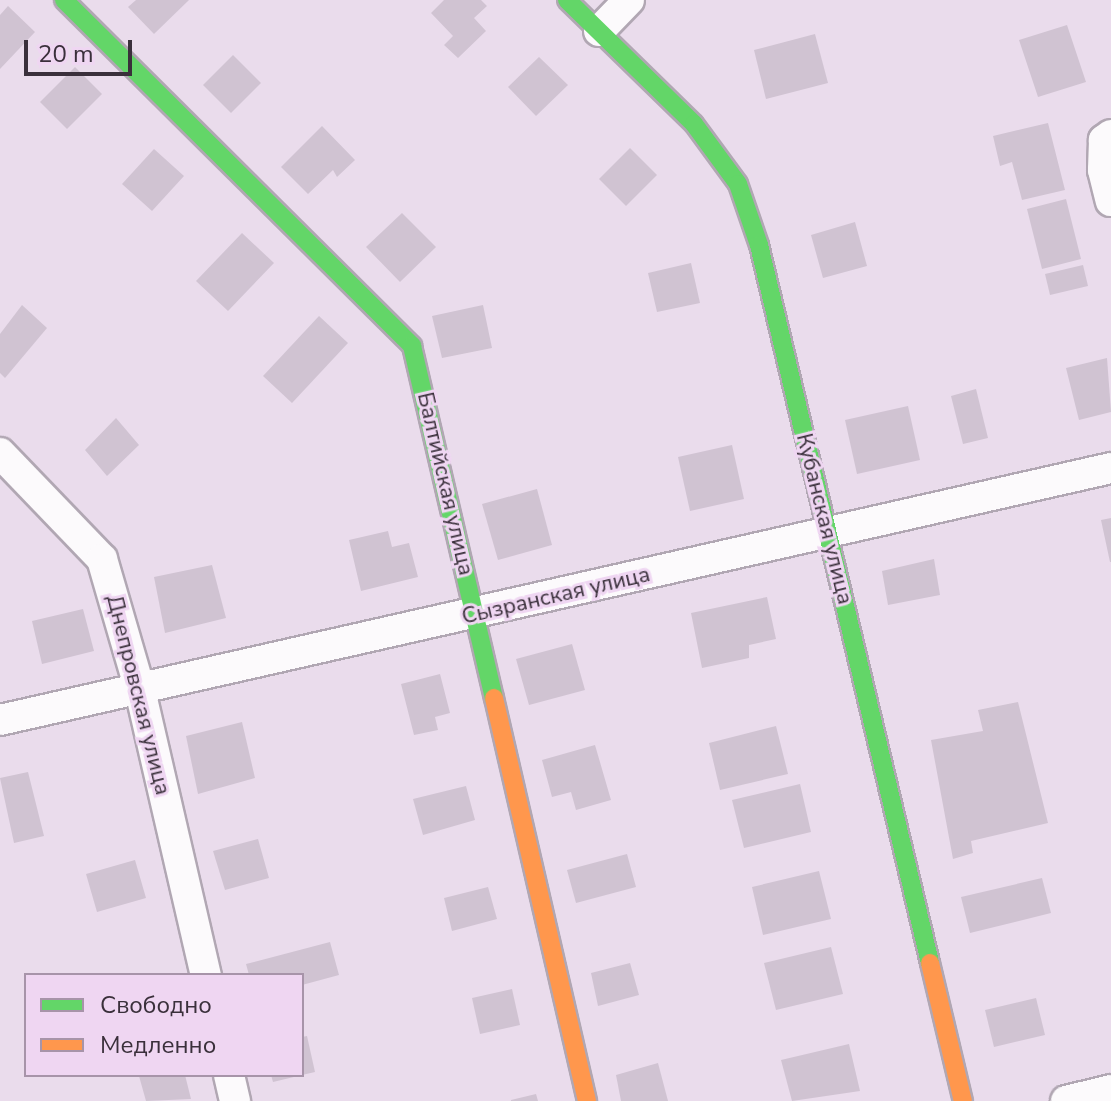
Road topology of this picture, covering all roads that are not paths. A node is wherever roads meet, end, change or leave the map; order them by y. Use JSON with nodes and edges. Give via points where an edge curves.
{"nodes":[{"id":1,"x":64,"y":0,"type":"edge"},
{"id":2,"x":567,"y":0,"type":"edge"},
{"id":3,"x":629,"y":0,"type":"edge"},
{"id":4,"x":599,"y":31,"type":"junction"},
{"id":5,"x":1111,"y":135,"type":"edge"},
{"id":6,"x":1111,"y":201,"type":"edge"},
{"id":7,"x":0,"y":453,"type":"edge"},
{"id":8,"x":1111,"y":468,"type":"edge"},
{"id":9,"x":827,"y":534,"type":"junction"},
{"id":10,"x":476,"y":615,"type":"junction"},
{"id":11,"x":140,"y":690,"type":"junction"},
{"id":12,"x":0,"y":720,"type":"edge"},
{"id":13,"x":206,"y":973,"type":"edge"},
{"id":14,"x":229,"y":1077,"type":"edge"},
{"id":15,"x":1111,"y":1090,"type":"edge"},
{"id":16,"x":235,"y":1101,"type":"edge"},
{"id":17,"x":587,"y":1101,"type":"edge"},
{"id":18,"x":963,"y":1101,"type":"edge"},
{"id":19,"x":1066,"y":1101,"type":"edge"}],
"edges":[{"from":1,"to":10,"type":"street","name":"Балтийская улица","via":[[412,346]]},
{"from":2,"to":4,"type":"street","name":"Кубанская улица"},
{"from":3,"to":4,"type":"street"},
{"from":4,"to":9,"type":"street","name":"Кубанская улица","via":[[694,124],[738,184],[759,245]]},
{"from":5,"to":6,"type":"street","via":[[1104,140],[1103,170]]},
{"from":7,"to":11,"type":"street","name":"Днепровская улица","via":[[102,559]]},
{"from":8,"to":9,"type":"street","name":"Сызранская улица"},
{"from":9,"to":10,"type":"street","name":"Сызранская улица"},
{"from":9,"to":18,"type":"street","name":"Кубанская улица"},
{"from":10,"to":11,"type":"street","name":"Сызранская улица"},
{"from":10,"to":17,"type":"street","name":"Балтийская улица"},
{"from":11,"to":12,"type":"street","name":"Сызранская улица"},
{"from":11,"to":13,"type":"street","name":"Днепровская улица"},
{"from":14,"to":16,"type":"street"},
{"from":15,"to":19,"type":"street"}]}
